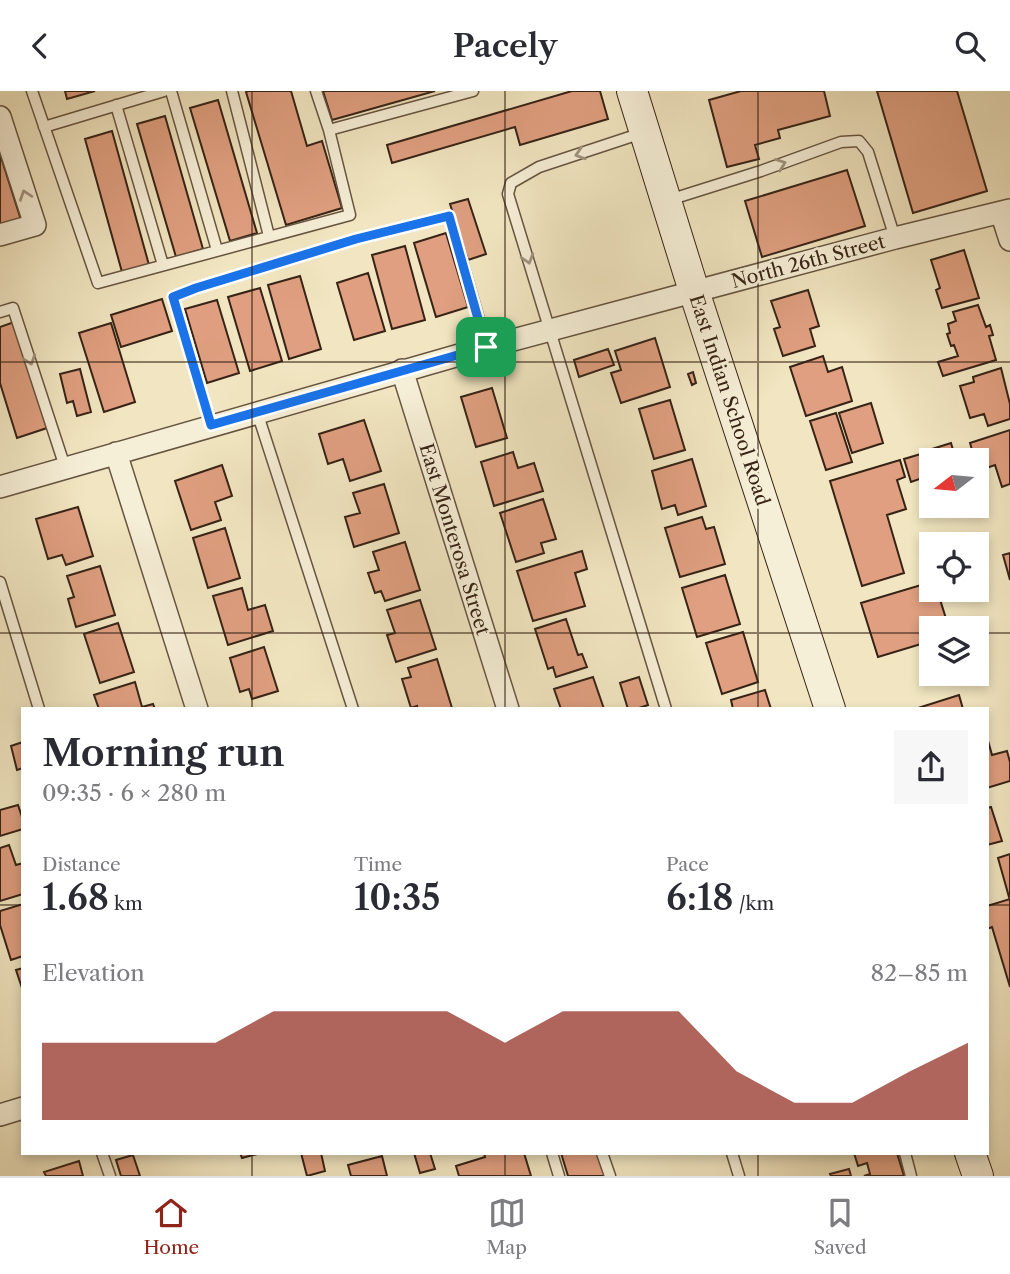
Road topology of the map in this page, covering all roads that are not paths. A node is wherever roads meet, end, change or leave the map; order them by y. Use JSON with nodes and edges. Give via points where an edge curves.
{"nodes":[{"id":1,"x":32,"y":91,"type":"edge"},
{"id":2,"x":164,"y":91,"type":"edge"},
{"id":3,"x":171,"y":91,"type":"edge"},
{"id":4,"x":232,"y":91,"type":"edge"},
{"id":5,"x":316,"y":91,"type":"edge"},
{"id":6,"x":473,"y":91,"type":"edge"},
{"id":7,"x":632,"y":91,"type":"edge"},
{"id":8,"x":116,"y":106,"type":"junction"},
{"id":9,"x":0,"y":117,"type":"edge"},
{"id":10,"x":44,"y":127,"type":"junction"},
{"id":11,"x":328,"y":130,"type":"junction"},
{"id":12,"x":645,"y":132,"type":"junction"},
{"id":13,"x":667,"y":201,"type":"junction"},
{"id":14,"x":1006,"y":211,"type":"edge"},
{"id":15,"x":0,"y":235,"type":"edge"},
{"id":16,"x":269,"y":236,"type":"junction"},
{"id":17,"x":895,"y":238,"type":"junction"},
{"id":18,"x":1010,"y":240,"type":"edge"},
{"id":19,"x":217,"y":250,"type":"junction"},
{"id":20,"x":163,"y":265,"type":"junction"},
{"id":21,"x":694,"y":291,"type":"junction"},
{"id":22,"x":0,"y":312,"type":"edge"},
{"id":23,"x":549,"y":330,"type":"junction"},
{"id":24,"x":486,"y":347,"type":"junction"},
{"id":25,"x":401,"y":370,"type":"junction"},
{"id":26,"x":257,"y":412,"type":"junction"},
{"id":27,"x":211,"y":425,"type":"junction"},
{"id":28,"x":116,"y":453,"type":"junction"},
{"id":29,"x":65,"y":467,"type":"junction"},
{"id":30,"x":0,"y":487,"type":"edge"},
{"id":31,"x":0,"y":582,"type":"edge"},
{"id":32,"x":38,"y":707,"type":"edge"},
{"id":33,"x":196,"y":707,"type":"edge"},
{"id":34,"x":352,"y":707,"type":"edge"},
{"id":35,"x":507,"y":707,"type":"edge"},
{"id":36,"x":665,"y":707,"type":"edge"},
{"id":37,"x":829,"y":707,"type":"edge"},
{"id":38,"x":103,"y":1155,"type":"edge"},
{"id":39,"x":553,"y":1155,"type":"edge"},
{"id":40,"x":603,"y":1155,"type":"edge"},
{"id":41,"x":733,"y":1155,"type":"edge"},
{"id":42,"x":906,"y":1155,"type":"edge"},
{"id":43,"x":972,"y":1155,"type":"edge"},
{"id":44,"x":110,"y":1176,"type":"edge"},
{"id":45,"x":559,"y":1176,"type":"edge"},
{"id":46,"x":610,"y":1176,"type":"edge"},
{"id":47,"x":739,"y":1176,"type":"edge"},
{"id":48,"x":911,"y":1176,"type":"edge"},
{"id":49,"x":978,"y":1176,"type":"edge"}],
"edges":[{"from":1,"to":10,"type":"lane"},
{"from":2,"to":8,"type":"lane"},
{"from":3,"to":19,"type":"lane"},
{"from":4,"to":16,"type":"lane"},
{"from":5,"to":11,"type":"lane"},
{"from":6,"to":11,"type":"lane"},
{"from":7,"to":12,"type":"main road","name":"East Indian School Road"},
{"from":8,"to":10,"type":"lane"},
{"from":8,"to":20,"type":"lane"},
{"from":15,"to":9,"type":"street","one_way":true,"via":[[35,225]]},
{"from":10,"to":20,"type":"lane","via":[[97,283]]},
{"from":11,"to":16,"type":"lane","via":[[350,215]]},
{"from":12,"to":13,"type":"main road","name":"East Indian School Road"},
{"from":12,"to":23,"type":"lane","one_way":true,"via":[[538,167],[511,183],[509,194]]},
{"from":13,"to":17,"type":"lane","one_way":true,"via":[[841,142],[859,141],[868,152]]},
{"from":13,"to":21,"type":"main road","name":"East Indian School Road"},
{"from":14,"to":17,"type":"street","name":"North 26th Street"},
{"from":14,"to":18,"type":"street"},
{"from":16,"to":19,"type":"lane"},
{"from":17,"to":21,"type":"street","name":"North 26th Street"},
{"from":19,"to":20,"type":"lane"},
{"from":21,"to":23,"type":"street","name":"North 26th Street"},
{"from":21,"to":37,"type":"main road","name":"East Indian School Road"},
{"from":22,"to":29,"type":"lane","one_way":true,"via":[[13,308]]},
{"from":23,"to":24,"type":"street","name":"North 26th Street"},
{"from":23,"to":36,"type":"lane"},
{"from":24,"to":25,"type":"street","name":"North 26th Street"},
{"from":24,"to":27,"type":"lane","via":[[449,216],[356,239],[173,297]]},
{"from":25,"to":26,"type":"street","name":"North 26th Street"},
{"from":25,"to":35,"type":"street","name":"East Monterosa Street"},
{"from":26,"to":27,"type":"street","name":"North 26th Street"},
{"from":26,"to":34,"type":"lane"},
{"from":27,"to":28,"type":"street","name":"North 26th Street"},
{"from":28,"to":29,"type":"street","name":"North 26th Street"},
{"from":28,"to":33,"type":"street"},
{"from":29,"to":30,"type":"street","name":"North 26th Street"},
{"from":31,"to":32,"type":"lane"},
{"from":38,"to":44,"type":"lane"},
{"from":39,"to":45,"type":"lane"},
{"from":40,"to":46,"type":"lane"},
{"from":41,"to":47,"type":"lane"},
{"from":42,"to":48,"type":"lane"},
{"from":43,"to":49,"type":"main road"}]}
